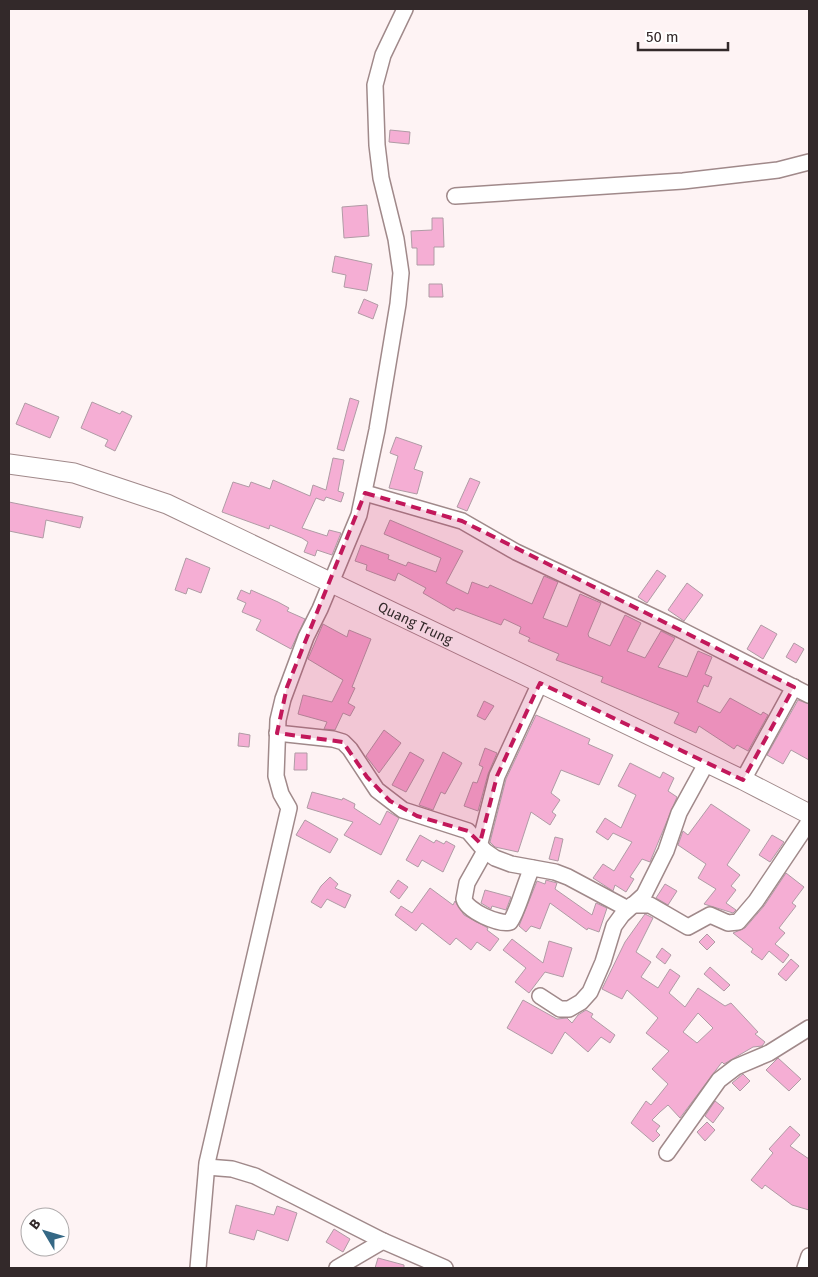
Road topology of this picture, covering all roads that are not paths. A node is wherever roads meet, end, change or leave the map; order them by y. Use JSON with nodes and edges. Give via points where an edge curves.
{"nodes":[{"id":1,"x":405,"y":9,"type":"edge"},
{"id":2,"x":809,"y":162,"type":"edge"},
{"id":3,"x":455,"y":196,"type":"dead end"},
{"id":4,"x":9,"y":464,"type":"edge"},
{"id":5,"x":365,"y":493,"type":"junction"},
{"id":6,"x":330,"y":582,"type":"junction"},
{"id":7,"x":540,"y":683,"type":"junction"},
{"id":8,"x":794,"y":688,"type":"junction"},
{"id":9,"x":809,"y":695,"type":"edge"},
{"id":10,"x":277,"y":733,"type":"junction"},
{"id":11,"x":707,"y":762,"type":"junction"},
{"id":12,"x":743,"y":780,"type":"junction"},
{"id":13,"x":809,"y":814,"type":"edge"},
{"id":14,"x":809,"y":822,"type":"edge"},
{"id":15,"x":482,"y":847,"type":"junction"},
{"id":16,"x":532,"y":868,"type":"junction"},
{"id":17,"x":630,"y":907,"type":"junction"},
{"id":18,"x":540,"y":996,"type":"dead end"},
{"id":19,"x":809,"y":1028,"type":"edge"},
{"id":20,"x":667,"y":1153,"type":"dead end"},
{"id":21,"x":207,"y":1167,"type":"junction"},
{"id":22,"x":383,"y":1240,"type":"junction"},
{"id":23,"x":809,"y":1256,"type":"edge"},
{"id":24,"x":198,"y":1268,"type":"edge"},
{"id":25,"x":336,"y":1268,"type":"edge"},
{"id":26,"x":445,"y":1268,"type":"edge"},
{"id":27,"x":805,"y":1268,"type":"edge"}],
"edges":[{"from":1,"to":5,"type":"street","via":[[383,54],[375,85],[381,178],[401,272]]},
{"from":2,"to":3,"type":"street","via":[[778,170],[683,181]]},
{"from":4,"to":6,"type":"main road","name":"Quang Trung","via":[[74,473],[167,504]]},
{"from":5,"to":6,"type":"street","via":[[349,542]]},
{"from":5,"to":8,"type":"street","via":[[462,521],[516,552]]},
{"from":6,"to":7,"type":"main road","name":"Quang Trung"},
{"from":6,"to":10,"type":"street","via":[[283,699]]},
{"from":7,"to":11,"type":"main road","name":"Quang Trung"},
{"from":7,"to":15,"type":"street","via":[[497,776]]},
{"from":8,"to":9,"type":"street"},
{"from":8,"to":12,"type":"street"},
{"from":10,"to":15,"type":"street","via":[[343,742],[384,797],[417,816],[468,831]]},
{"from":10,"to":21,"type":"street","via":[[276,776],[281,794],[290,808]]},
{"from":11,"to":12,"type":"main road","name":"Quang Trung"},
{"from":11,"to":17,"type":"street","via":[[679,813],[656,873],[644,895]]},
{"from":12,"to":13,"type":"main road","name":"Quang Trung"},
{"from":14,"to":17,"type":"street","via":[[760,896],[738,922],[728,923],[710,915],[688,927],[650,905]]},
{"from":15,"to":16,"type":"street","via":[[511,864]]},
{"from":15,"to":16,"type":"street","via":[[464,899],[469,907],[500,922],[507,923],[513,919]]},
{"from":16,"to":17,"type":"street","via":[[568,877]]},
{"from":17,"to":18,"type":"street","via":[[614,926],[598,974],[582,1002],[574,1008],[560,1009]]},
{"from":19,"to":20,"type":"street","via":[[769,1053],[736,1067],[719,1080]]},
{"from":21,"to":22,"type":"street","via":[[232,1169],[255,1176]]},
{"from":21,"to":24,"type":"street"},
{"from":22,"to":25,"type":"street"},
{"from":22,"to":26,"type":"street"},
{"from":23,"to":27,"type":"street"}]}
